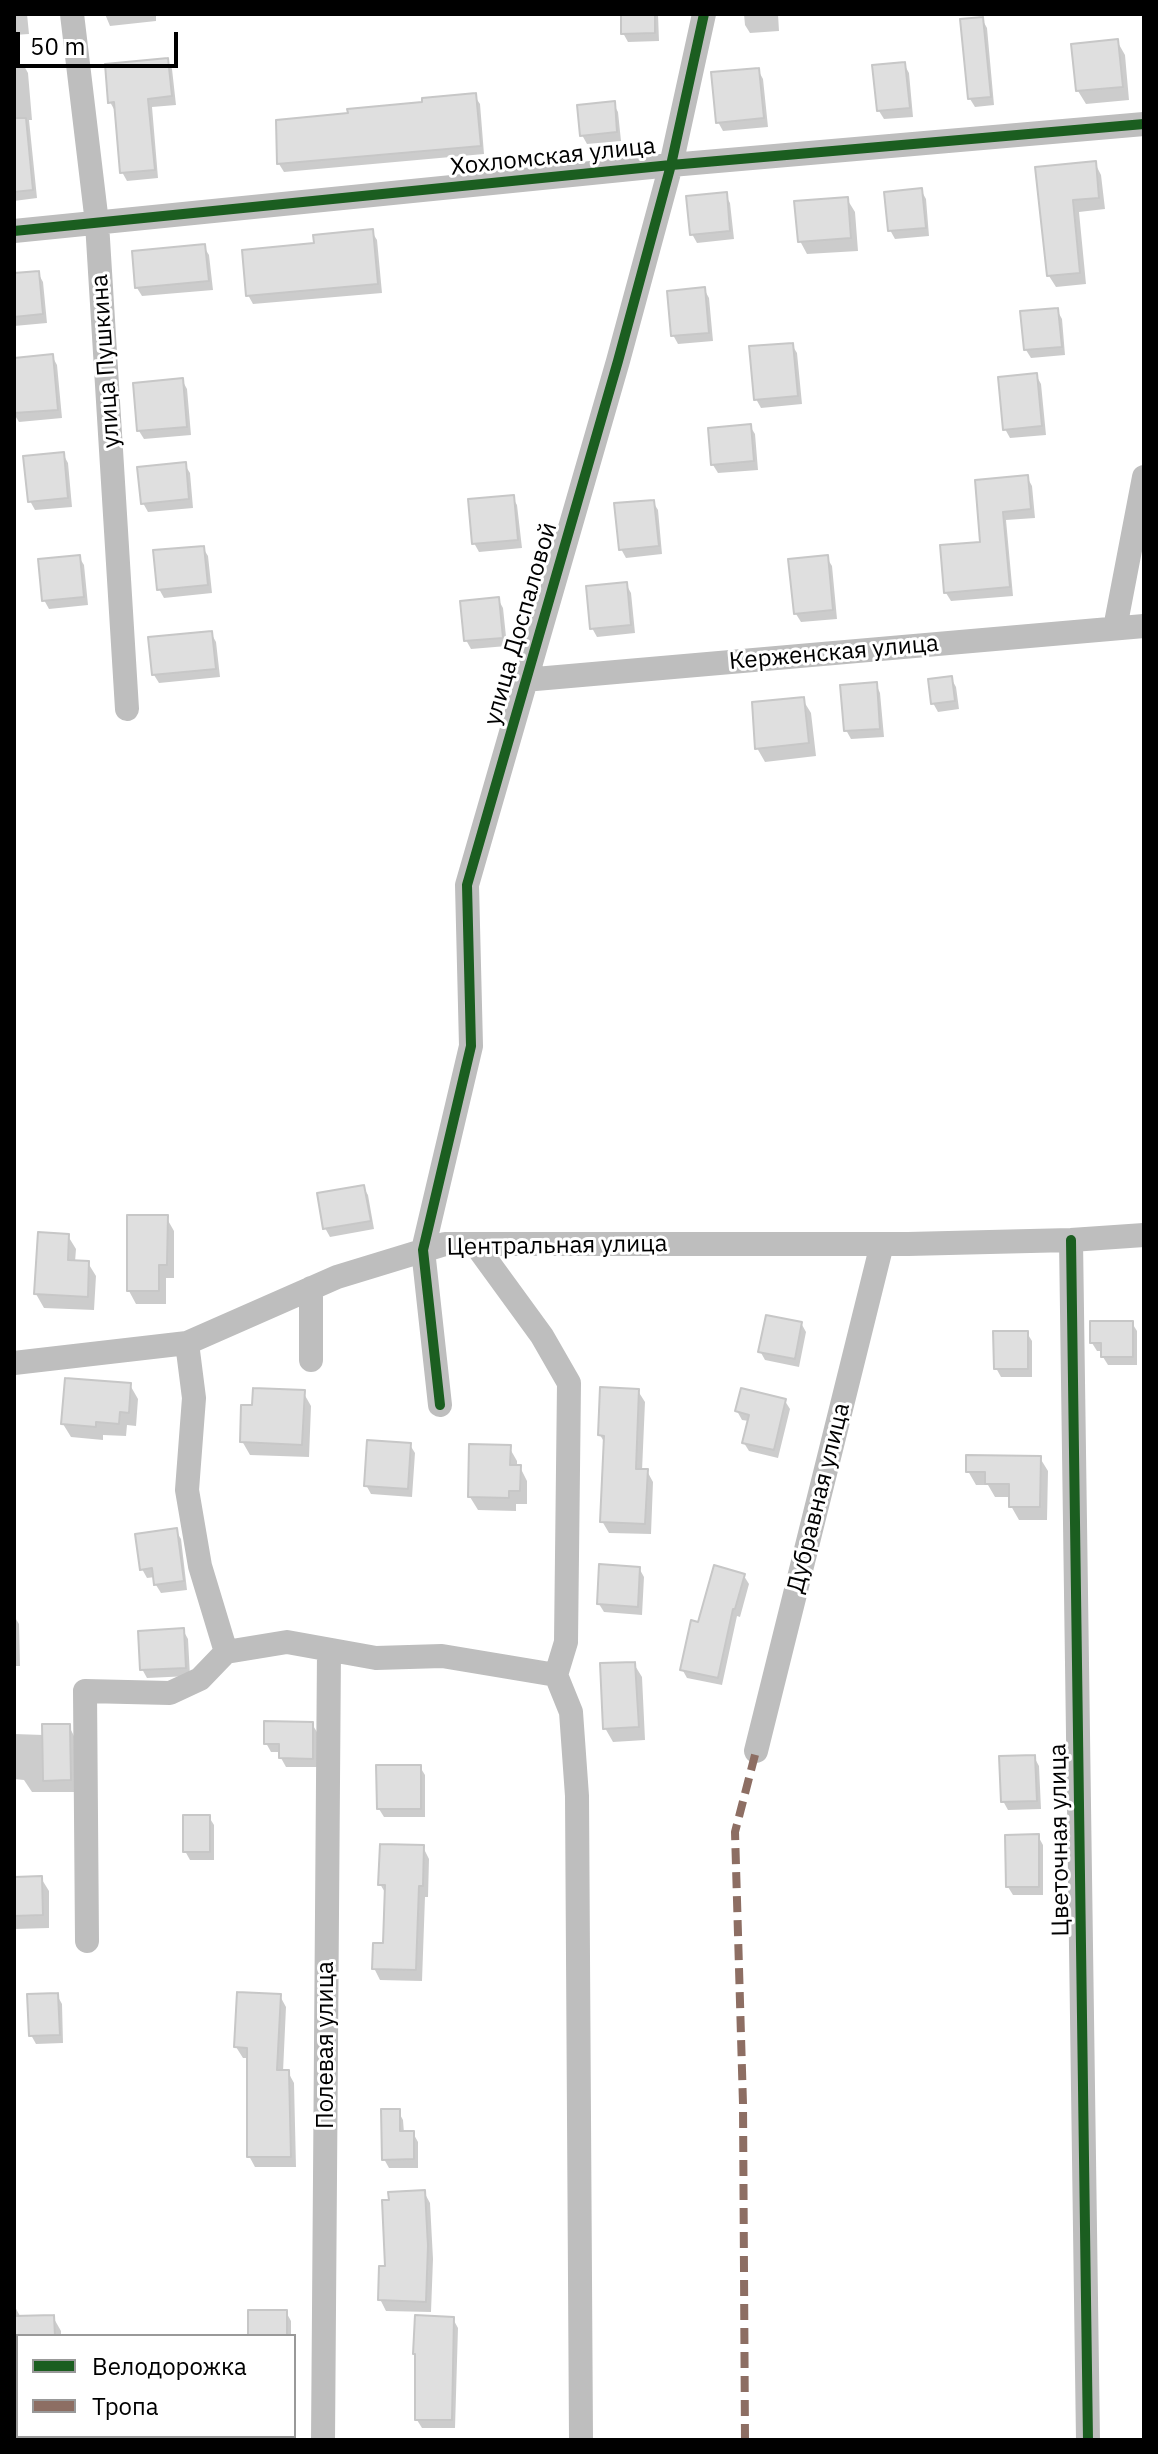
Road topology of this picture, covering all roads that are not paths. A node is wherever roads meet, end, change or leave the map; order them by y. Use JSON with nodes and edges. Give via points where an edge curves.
{"nodes":[{"id":1,"x":72,"y":14,"type":"edge"},
{"id":2,"x":704,"y":14,"type":"edge"},
{"id":3,"x":1144,"y":124,"type":"edge"},
{"id":4,"x":671,"y":165,"type":"junction"},
{"id":5,"x":97,"y":223,"type":"junction"},
{"id":6,"x":14,"y":231,"type":"edge"},
{"id":7,"x":1144,"y":477,"type":"edge"},
{"id":8,"x":1144,"y":626,"type":"edge"},
{"id":9,"x":1115,"y":628,"type":"junction"},
{"id":10,"x":524,"y":680,"type":"junction"},
{"id":11,"x":127,"y":709,"type":"dead end"},
{"id":12,"x":1144,"y":1235,"type":"edge"},
{"id":13,"x":1071,"y":1240,"type":"junction"},
{"id":14,"x":475,"y":1244,"type":"junction"},
{"id":15,"x":882,"y":1244,"type":"junction"},
{"id":16,"x":423,"y":1250,"type":"junction"},
{"id":17,"x":311,"y":1288,"type":"junction"},
{"id":18,"x":187,"y":1343,"type":"junction"},
{"id":19,"x":311,"y":1360,"type":"dead end"},
{"id":20,"x":14,"y":1363,"type":"edge"},
{"id":21,"x":440,"y":1405,"type":"dead end"},
{"id":22,"x":329,"y":1650,"type":"junction"},
{"id":23,"x":226,"y":1652,"type":"junction"},
{"id":24,"x":556,"y":1675,"type":"junction"},
{"id":25,"x":756,"y":1751,"type":"dead end"},
{"id":26,"x":87,"y":1941,"type":"dead end"},
{"id":27,"x":323,"y":2440,"type":"edge"},
{"id":28,"x":581,"y":2440,"type":"edge"},
{"id":29,"x":1088,"y":2440,"type":"edge"}],
"edges":[{"from":1,"to":5,"type":"street","name":"улица Пушкина"},
{"from":2,"to":4,"type":"street","name":"улица Доспаловой"},
{"from":3,"to":4,"type":"street","name":"Хохломская улица"},
{"from":4,"to":5,"type":"street","name":"Хохломская улица"},
{"from":4,"to":10,"type":"street","name":"улица Доспаловой"},
{"from":5,"to":6,"type":"street","name":"Хохломская улица"},
{"from":5,"to":11,"type":"street","name":"улица Пушкина"},
{"from":7,"to":9,"type":"street"},
{"from":8,"to":9,"type":"street","name":"Керженская улица"},
{"from":9,"to":10,"type":"street","name":"Керженская улица"},
{"from":10,"to":16,"type":"street","name":"улица Доспаловой","via":[[467,885],[471,1046]]},
{"from":12,"to":13,"type":"street","name":"Центральная улица"},
{"from":13,"to":15,"type":"street","name":"Центральная улица"},
{"from":13,"to":29,"type":"street","name":"Цветочная улица"},
{"from":14,"to":15,"type":"street","name":"Центральная улица"},
{"from":14,"to":16,"type":"street","name":"Центральная улица"},
{"from":14,"to":24,"type":"street","via":[[569,1383],[566,1642]]},
{"from":15,"to":25,"type":"street","name":"Дубравная улица"},
{"from":16,"to":17,"type":"street","name":"Центральная улица"},
{"from":16,"to":21,"type":"street","name":"улица Доспаловой"},
{"from":17,"to":18,"type":"street","name":"Центральная улица"},
{"from":17,"to":19,"type":"street"},
{"from":18,"to":20,"type":"street","name":"Центральная улица"},
{"from":18,"to":23,"type":"street","via":[[194,1398],[187,1490],[200,1566]]},
{"from":22,"to":23,"type":"street","via":[[287,1642]]},
{"from":22,"to":24,"type":"street","via":[[376,1658],[442,1656]]},
{"from":22,"to":27,"type":"street","name":"Полевая улица"},
{"from":23,"to":26,"type":"street","via":[[200,1679],[170,1693],[85,1691]]},
{"from":24,"to":28,"type":"street","via":[[571,1712],[577,1796]]}]}
